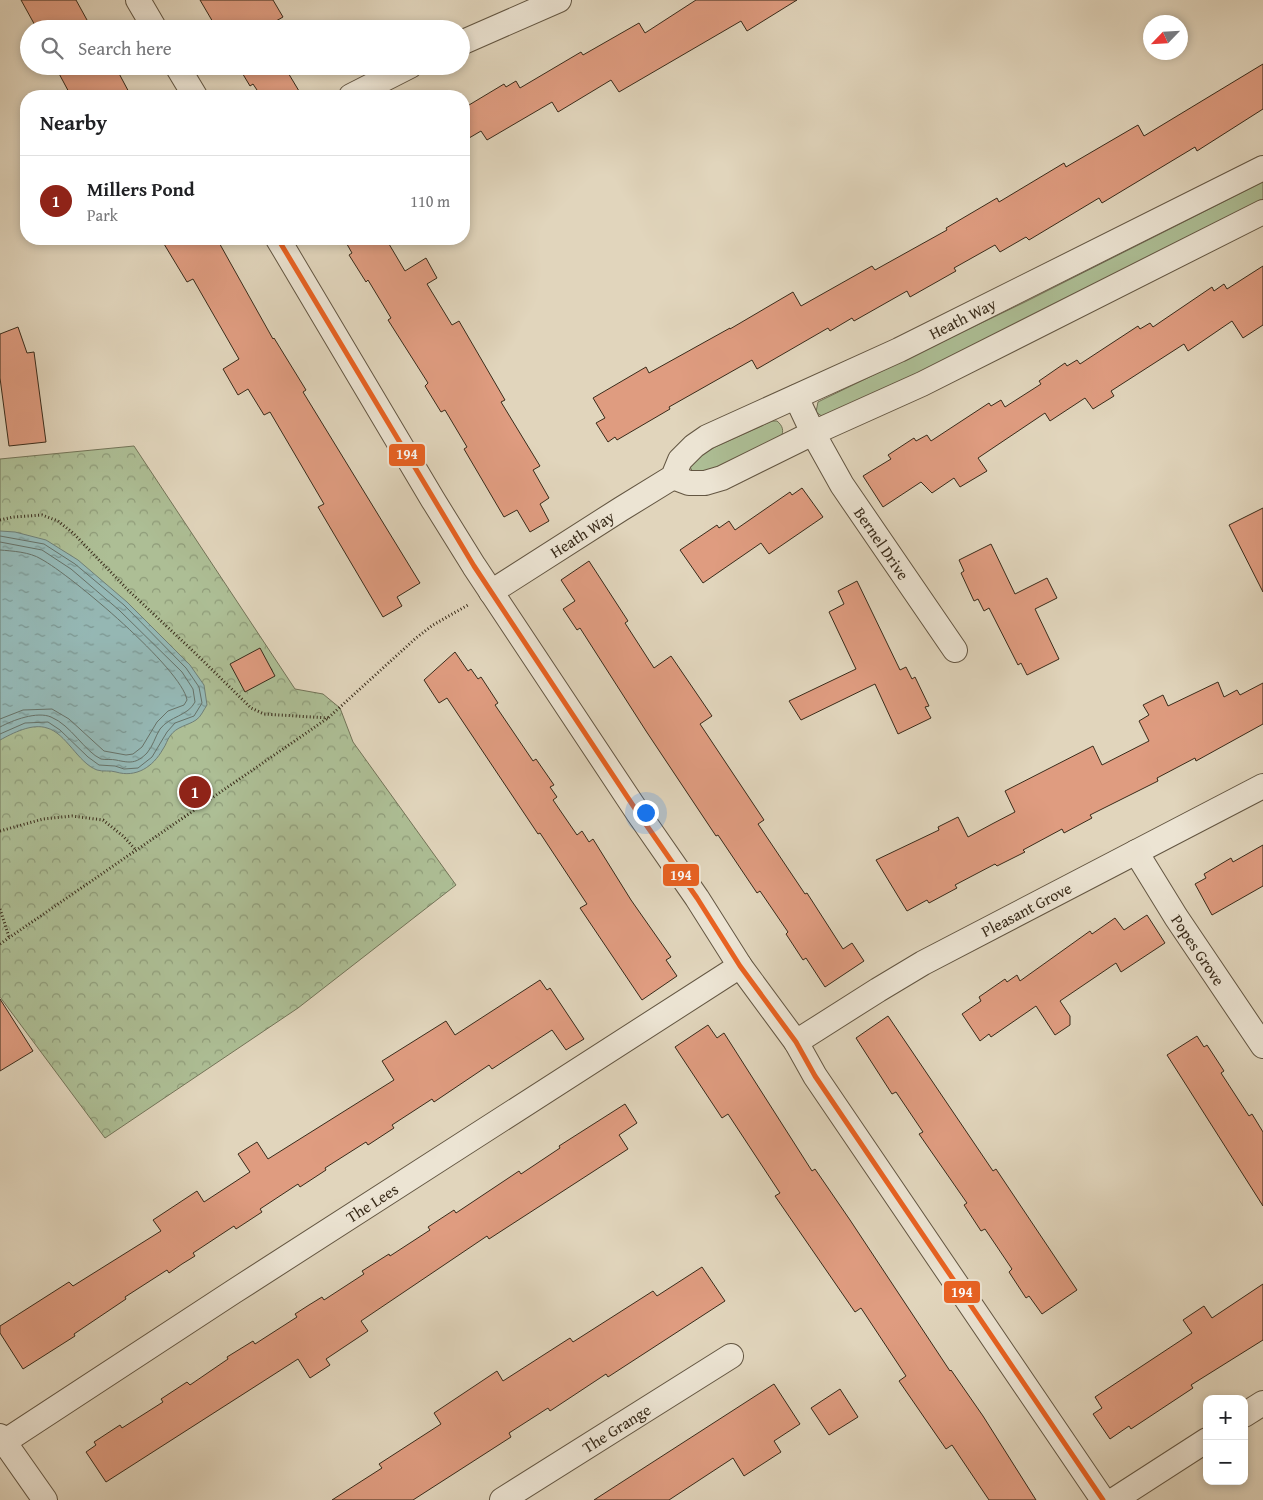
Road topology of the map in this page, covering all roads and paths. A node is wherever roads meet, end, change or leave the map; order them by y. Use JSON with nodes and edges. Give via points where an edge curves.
{"nodes":[{"id":1,"x":138,"y":0,"type":"edge"},
{"id":2,"x":559,"y":0,"type":"edge"},
{"id":3,"x":150,"y":20,"type":"edge"},
{"id":4,"x":470,"y":39,"type":"edge"},
{"id":5,"x":183,"y":75,"type":"edge"},
{"id":6,"x":392,"y":75,"type":"edge"},
{"id":7,"x":192,"y":90,"type":"edge"},
{"id":8,"x":363,"y":90,"type":"edge"},
{"id":9,"x":1263,"y":168,"type":"edge"},
{"id":10,"x":1263,"y":212,"type":"edge"},
{"id":11,"x":282,"y":245,"type":"edge"},
{"id":12,"x":796,"y":397,"type":"junction"},
{"id":13,"x":813,"y":434,"type":"junction"},
{"id":14,"x":673,"y":477,"type":"junction"},
{"id":15,"x":0,"y":520,"type":"edge"},
{"id":16,"x":491,"y":592,"type":"junction"},
{"id":17,"x":955,"y":650,"type":"dead end"},
{"id":18,"x":328,"y":718,"type":"junction"},
{"id":19,"x":1263,"y":786,"type":"edge"},
{"id":20,"x":0,"y":831,"type":"edge"},
{"id":21,"x":136,"y":850,"type":"junction"},
{"id":22,"x":1136,"y":852,"type":"junction"},
{"id":23,"x":0,"y":909,"type":"edge"},
{"id":24,"x":9,"y":937,"type":"junction"},
{"id":25,"x":0,"y":944,"type":"edge"},
{"id":26,"x":740,"y":966,"type":"junction"},
{"id":27,"x":796,"y":1042,"type":"junction"},
{"id":28,"x":1263,"y":1046,"type":"edge"},
{"id":29,"x":731,"y":1356,"type":"dead end"},
{"id":30,"x":1263,"y":1403,"type":"edge"},
{"id":31,"x":1248,"y":1412,"type":"edge"},
{"id":32,"x":2,"y":1439,"type":"edge"},
{"id":33,"x":1203,"y":1443,"type":"edge"},
{"id":34,"x":45,"y":1500,"type":"edge"},
{"id":35,"x":502,"y":1500,"type":"edge"},
{"id":36,"x":1103,"y":1500,"type":"edge"},
{"id":37,"x":1114,"y":1500,"type":"edge"}],
"edges":[{"from":1,"to":3,"type":"street"},
{"from":2,"to":4,"type":"street"},
{"from":5,"to":7,"type":"street"},
{"from":6,"to":8,"type":"street"},
{"from":9,"to":12,"type":"street","name":"Heath Way","via":[[917,341]]},
{"from":10,"to":13,"type":"street","via":[[922,384]]},
{"from":11,"to":16,"type":"street"},
{"from":12,"to":13,"type":"street","name":"Bernel Drive"},
{"from":12,"to":14,"type":"street","name":"Heath Way","via":[[707,437],[680,460]]},
{"from":13,"to":14,"type":"street","via":[[722,478],[689,483]]},
{"from":13,"to":17,"type":"street","name":"Bernel Drive","via":[[842,484]]},
{"from":14,"to":16,"type":"street","name":"Heath Way"},
{"from":15,"to":18,"type":"path","via":[[42,515],[58,520],[251,708],[264,714]]},
{"from":16,"to":18,"type":"path","via":[[433,625]]},
{"from":16,"to":26,"type":"street"},
{"from":18,"to":21,"type":"path"},
{"from":19,"to":22,"type":"street","name":"Pleasant Grove"},
{"from":20,"to":21,"type":"path","via":[[44,819],[72,816],[103,820]]},
{"from":21,"to":24,"type":"path"},
{"from":22,"to":27,"type":"street","name":"Pleasant Grove","via":[[923,963]]},
{"from":22,"to":28,"type":"street","name":"Popes Grove"},
{"from":23,"to":24,"type":"path"},
{"from":24,"to":25,"type":"path"},
{"from":26,"to":27,"type":"street"},
{"from":26,"to":32,"type":"street","name":"The Lees"},
{"from":27,"to":36,"type":"street","via":[[815,1076]]},
{"from":29,"to":35,"type":"street","name":"The Grange"},
{"from":30,"to":31,"type":"street"},
{"from":32,"to":34,"type":"street"},
{"from":33,"to":37,"type":"street"}]}
